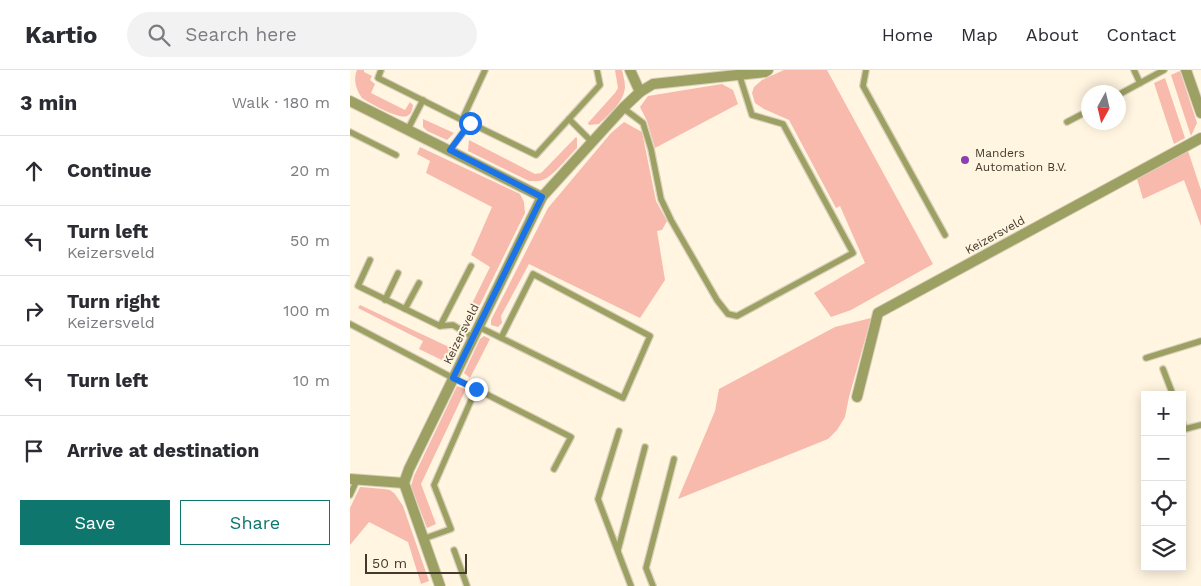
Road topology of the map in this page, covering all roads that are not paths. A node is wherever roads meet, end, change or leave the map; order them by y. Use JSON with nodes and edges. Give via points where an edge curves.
{"nodes":[{"id":1,"x":381,"y":70,"type":"edge"},
{"id":2,"x":485,"y":70,"type":"edge"},
{"id":3,"x":597,"y":70,"type":"edge"},
{"id":4,"x":630,"y":70,"type":"edge"},
{"id":5,"x":768,"y":70,"type":"edge"},
{"id":6,"x":866,"y":70,"type":"edge"},
{"id":7,"x":1134,"y":70,"type":"edge"},
{"id":8,"x":1164,"y":70,"type":"edge"},
{"id":9,"x":1186,"y":70,"type":"edge"},
{"id":10,"x":720,"y":73,"type":"edge"},
{"id":11,"x":739,"y":74,"type":"junction"},
{"id":12,"x":1140,"y":83,"type":"junction"},
{"id":13,"x":1126,"y":91,"type":"edge"},
{"id":14,"x":640,"y":92,"type":"junction"},
{"id":15,"x":423,"y":100,"type":"junction"},
{"id":16,"x":350,"y":101,"type":"edge"},
{"id":17,"x":623,"y":108,"type":"junction"},
{"id":18,"x":1201,"y":112,"type":"edge"},
{"id":19,"x":1081,"y":115,"type":"edge"},
{"id":20,"x":569,"y":119,"type":"junction"},
{"id":21,"x":1067,"y":122,"type":"dead end"},
{"id":22,"x":408,"y":129,"type":"junction"},
{"id":23,"x":350,"y":132,"type":"edge"},
{"id":24,"x":1201,"y":138,"type":"edge"},
{"id":25,"x":592,"y":142,"type":"junction"},
{"id":26,"x":450,"y":150,"type":"junction"},
{"id":27,"x":396,"y":155,"type":"dead end"},
{"id":28,"x":542,"y":197,"type":"junction"},
{"id":29,"x":945,"y":235,"type":"dead end"},
{"id":30,"x":370,"y":260,"type":"dead end"},
{"id":31,"x":471,"y":266,"type":"dead end"},
{"id":32,"x":398,"y":273,"type":"dead end"},
{"id":33,"x":419,"y":283,"type":"dead end"},
{"id":34,"x":386,"y":300,"type":"junction"},
{"id":35,"x":405,"y":309,"type":"junction"},
{"id":36,"x":350,"y":324,"type":"edge"},
{"id":37,"x":440,"y":326,"type":"junction"},
{"id":38,"x":479,"y":328,"type":"junction"},
{"id":39,"x":474,"y":338,"type":"junction"},
{"id":40,"x":501,"y":338,"type":"junction"},
{"id":41,"x":1201,"y":341,"type":"edge"},
{"id":42,"x":1146,"y":358,"type":"dead end"},
{"id":43,"x":1163,"y":369,"type":"dead end"},
{"id":44,"x":453,"y":378,"type":"junction"},
{"id":45,"x":476,"y":389,"type":"junction"},
{"id":46,"x":1171,"y":391,"type":"edge"},
{"id":47,"x":857,"y":397,"type":"dead end"},
{"id":48,"x":1201,"y":425,"type":"edge"},
{"id":49,"x":1186,"y":429,"type":"edge"},
{"id":50,"x":619,"y":431,"type":"dead end"},
{"id":51,"x":645,"y":446,"type":"dead end"},
{"id":52,"x":674,"y":459,"type":"dead end"},
{"id":53,"x":554,"y":469,"type":"dead end"},
{"id":54,"x":354,"y":480,"type":"edge"},
{"id":55,"x":404,"y":483,"type":"junction"},
{"id":56,"x":350,"y":495,"type":"edge"},
{"id":57,"x":422,"y":539,"type":"junction"},
{"id":58,"x":454,"y":550,"type":"dead end"},
{"id":59,"x":618,"y":550,"type":"junction"},
{"id":60,"x":440,"y":586,"type":"edge"},
{"id":61,"x":467,"y":586,"type":"edge"},
{"id":62,"x":631,"y":586,"type":"edge"},
{"id":63,"x":653,"y":586,"type":"edge"}],
"edges":[{"from":1,"to":15,"type":"lane","via":[[378,78]]},
{"from":2,"to":15,"type":"lane","via":[[462,120]]},
{"from":3,"to":20,"type":"lane","via":[[600,84]]},
{"from":4,"to":14,"type":"street"},
{"from":5,"to":11,"type":"street","name":"Keizersveld"},
{"from":6,"to":29,"type":"lane","via":[[863,86]]},
{"from":7,"to":12,"type":"lane"},
{"from":8,"to":12,"type":"lane"},
{"from":9,"to":18,"type":"street"},
{"from":10,"to":11,"type":"street","name":"Keizersveld"},
{"from":10,"to":14,"type":"street","name":"Keizersveld","via":[[653,84]]},
{"from":11,"to":17,"type":"lane","via":[[752,115],[783,124],[853,253],[737,316],[728,314],[717,300],[671,220],[661,199],[643,123]]},
{"from":12,"to":13,"type":"lane"},
{"from":14,"to":17,"type":"street","name":"Keizersveld"},
{"from":15,"to":22,"type":"lane"},
{"from":16,"to":22,"type":"street"},
{"from":17,"to":25,"type":"street","name":"Keizersveld"},
{"from":19,"to":21,"type":"lane"},
{"from":20,"to":25,"type":"lane"},
{"from":20,"to":26,"type":"lane","via":[[536,155],[470,123]]},
{"from":22,"to":26,"type":"street"},
{"from":23,"to":27,"type":"lane"},
{"from":24,"to":47,"type":"street","name":"Keizersveld","via":[[878,313]]},
{"from":25,"to":28,"type":"street","name":"Keizersveld"},
{"from":26,"to":28,"type":"street"},
{"from":28,"to":38,"type":"street","name":"Keizersveld"},
{"from":30,"to":34,"type":"lane","via":[[358,286]]},
{"from":31,"to":37,"type":"lane"},
{"from":32,"to":34,"type":"lane"},
{"from":33,"to":35,"type":"lane"},
{"from":34,"to":35,"type":"lane"},
{"from":35,"to":37,"type":"lane"},
{"from":36,"to":44,"type":"lane"},
{"from":37,"to":39,"type":"lane","via":[[453,325]]},
{"from":38,"to":39,"type":"street","name":"Keizersveld"},
{"from":38,"to":40,"type":"lane"},
{"from":39,"to":44,"type":"street","name":"Keizersveld"},
{"from":40,"to":40,"type":"lane","via":[[533,274],[650,336],[623,398]]},
{"from":41,"to":42,"type":"lane"},
{"from":43,"to":46,"type":"lane"},
{"from":44,"to":45,"type":"lane"},
{"from":44,"to":55,"type":"street","name":"Keizersveld"},
{"from":45,"to":53,"type":"lane","via":[[571,437]]},
{"from":45,"to":57,"type":"lane","via":[[434,485],[451,529]]},
{"from":48,"to":49,"type":"lane"},
{"from":50,"to":59,"type":"lane","via":[[598,499]]},
{"from":51,"to":59,"type":"lane"},
{"from":52,"to":63,"type":"lane","via":[[646,568]]},
{"from":54,"to":55,"type":"street"},
{"from":54,"to":56,"type":"lane"},
{"from":55,"to":57,"type":"street"},
{"from":57,"to":60,"type":"street"},
{"from":58,"to":61,"type":"lane"},
{"from":59,"to":62,"type":"lane"}]}
